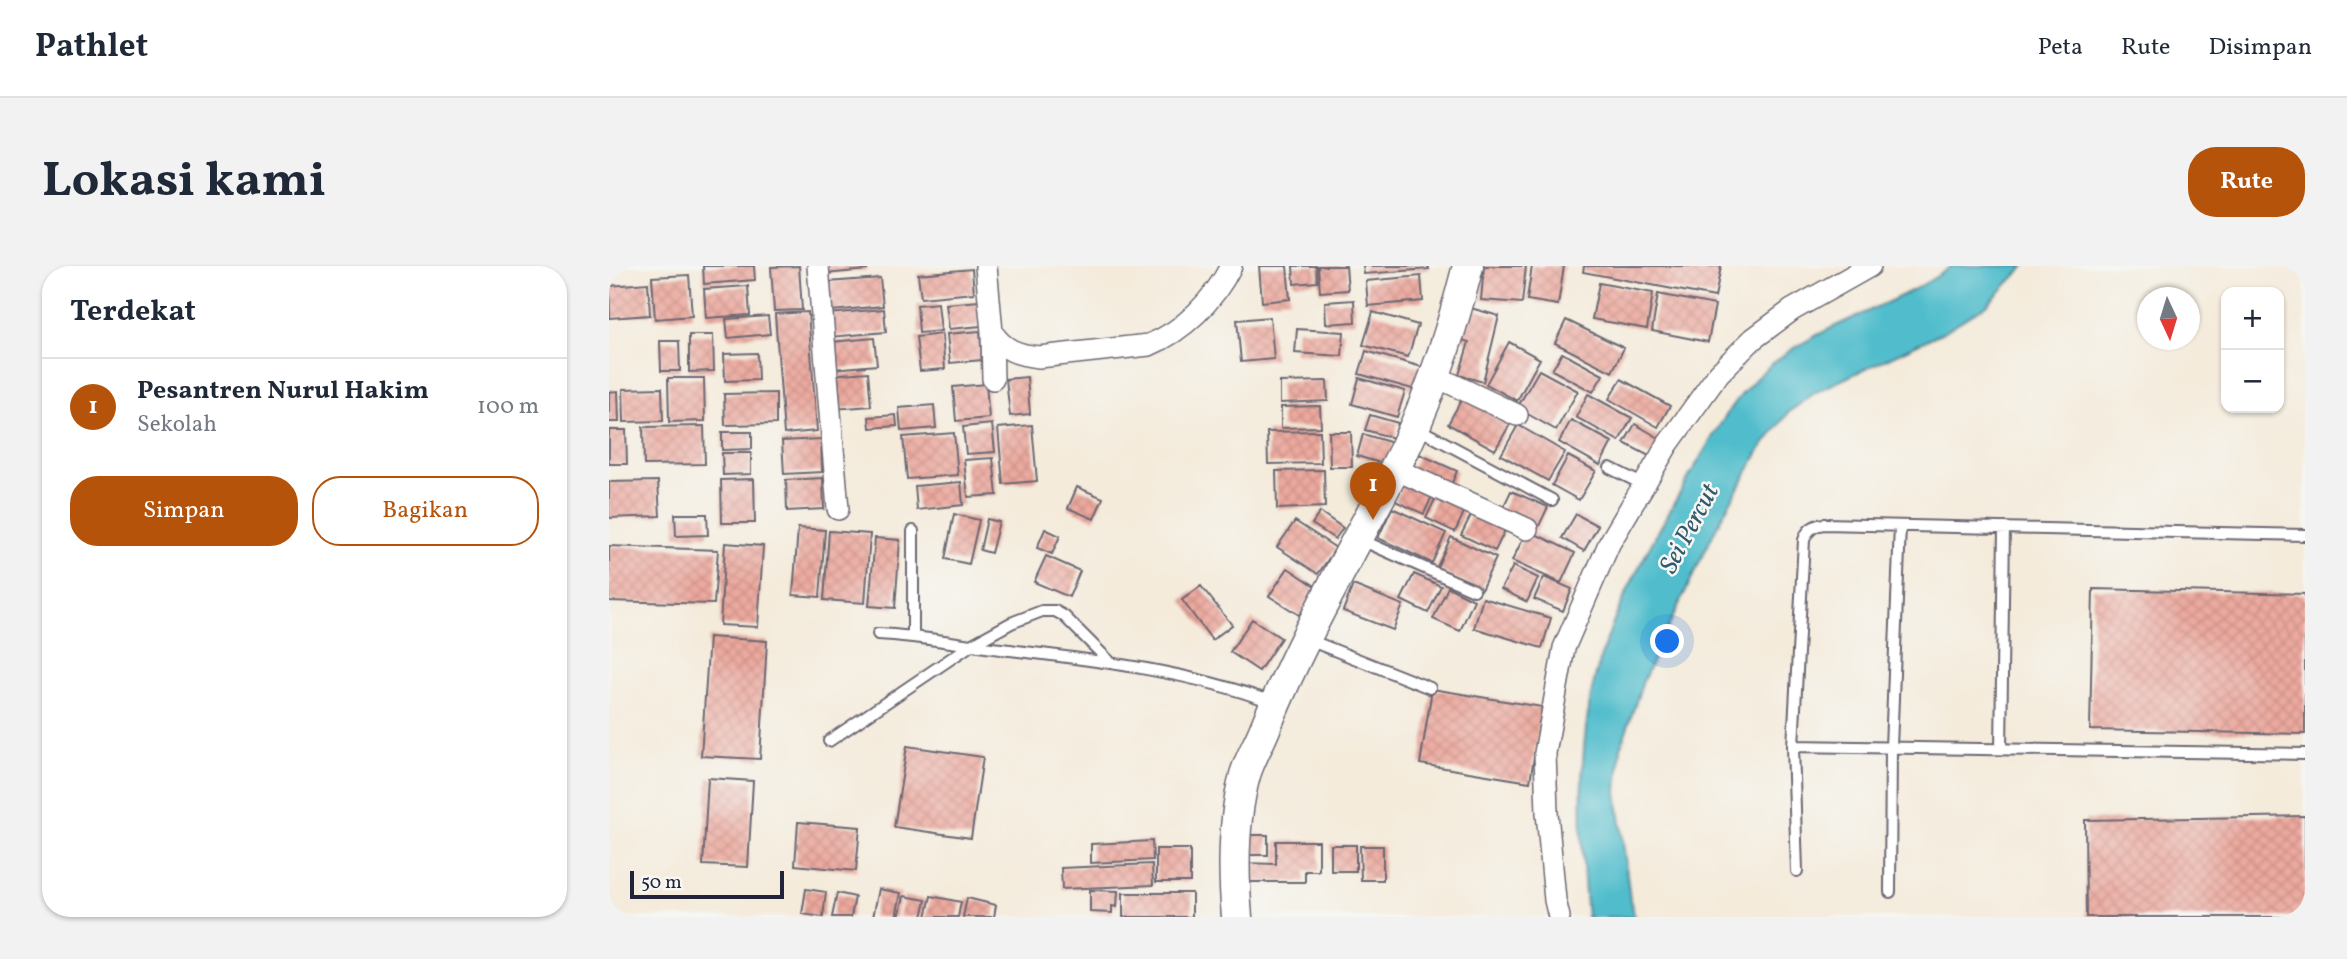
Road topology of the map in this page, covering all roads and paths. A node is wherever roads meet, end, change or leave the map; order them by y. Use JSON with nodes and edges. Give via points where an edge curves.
{"nodes":[{"id":1,"x":818,"y":266,"type":"edge"},
{"id":2,"x":986,"y":266,"type":"edge"},
{"id":3,"x":1231,"y":266,"type":"edge"},
{"id":4,"x":1468,"y":266,"type":"edge"},
{"id":5,"x":1870,"y":266,"type":"edge"},
{"id":6,"x":992,"y":332,"type":"junction"},
{"id":7,"x":1435,"y":376,"type":"junction"},
{"id":8,"x":993,"y":379,"type":"dead end"},
{"id":9,"x":1517,"y":415,"type":"dead end"},
{"id":10,"x":1414,"y":426,"type":"junction"},
{"id":11,"x":1395,"y":468,"type":"junction"},
{"id":12,"x":1610,"y":468,"type":"dead end"},
{"id":13,"x":1644,"y":485,"type":"junction"},
{"id":14,"x":1552,"y":500,"type":"dead end"},
{"id":15,"x":838,"y":509,"type":"dead end"},
{"id":16,"x":1900,"y":526,"type":"junction"},
{"id":17,"x":2004,"y":528,"type":"junction"},
{"id":18,"x":1527,"y":530,"type":"dead end"},
{"id":19,"x":913,"y":531,"type":"dead end"},
{"id":20,"x":2305,"y":535,"type":"edge"},
{"id":21,"x":1356,"y":538,"type":"junction"},
{"id":22,"x":1474,"y":590,"type":"dead end"},
{"id":23,"x":878,"y":634,"type":"dead end"},
{"id":24,"x":913,"y":635,"type":"junction"},
{"id":25,"x":1304,"y":638,"type":"junction"},
{"id":26,"x":971,"y":645,"type":"junction"},
{"id":27,"x":1111,"y":663,"type":"junction"},
{"id":28,"x":1430,"y":688,"type":"dead end"},
{"id":29,"x":1275,"y":704,"type":"junction"},
{"id":30,"x":829,"y":741,"type":"dead end"},
{"id":31,"x":1793,"y":746,"type":"junction"},
{"id":32,"x":1891,"y":747,"type":"junction"},
{"id":33,"x":2001,"y":749,"type":"junction"},
{"id":34,"x":2305,"y":754,"type":"edge"},
{"id":35,"x":1797,"y":871,"type":"dead end"},
{"id":36,"x":1890,"y":892,"type":"dead end"},
{"id":37,"x":1237,"y":917,"type":"edge"},
{"id":38,"x":1559,"y":917,"type":"edge"}],
"edges":[{"from":1,"to":15,"type":"street"},
{"from":2,"to":6,"type":"street"},
{"from":3,"to":6,"type":"street","via":[[1214,293],[1181,328],[1149,345],[1039,357],[1009,349],[998,343]]},
{"from":4,"to":7,"type":"main road","via":[[1451,336]]},
{"from":5,"to":13,"type":"street","via":[[1792,310],[1753,339],[1719,373]]},
{"from":6,"to":8,"type":"street"},
{"from":7,"to":9,"type":"street"},
{"from":7,"to":10,"type":"main road"},
{"from":10,"to":11,"type":"main road"},
{"from":10,"to":14,"type":"lane"},
{"from":11,"to":18,"type":"street"},
{"from":11,"to":21,"type":"main road"},
{"from":12,"to":13,"type":"lane"},
{"from":13,"to":38,"type":"street","via":[[1609,544],[1564,648],[1545,753],[1546,813]]},
{"from":16,"to":17,"type":"lane"},
{"from":16,"to":31,"type":"lane","via":[[1818,525],[1806,534]]},
{"from":16,"to":32,"type":"lane"},
{"from":17,"to":20,"type":"lane"},
{"from":17,"to":33,"type":"lane"},
{"from":19,"to":24,"type":"lane"},
{"from":21,"to":22,"type":"lane"},
{"from":21,"to":25,"type":"main road"},
{"from":23,"to":24,"type":"lane"},
{"from":24,"to":26,"type":"lane"},
{"from":25,"to":28,"type":"lane"},
{"from":25,"to":29,"type":"main road"},
{"from":26,"to":27,"type":"lane"},
{"from":26,"to":27,"type":"lane","via":[[1029,615],[1055,611],[1076,625]]},
{"from":26,"to":30,"type":"lane"},
{"from":27,"to":29,"type":"lane","via":[[1231,687]]},
{"from":29,"to":37,"type":"main road","via":[[1245,774],[1237,817]]},
{"from":31,"to":32,"type":"lane"},
{"from":31,"to":35,"type":"lane"},
{"from":32,"to":33,"type":"lane"},
{"from":32,"to":36,"type":"lane"},
{"from":33,"to":34,"type":"lane"}]}
